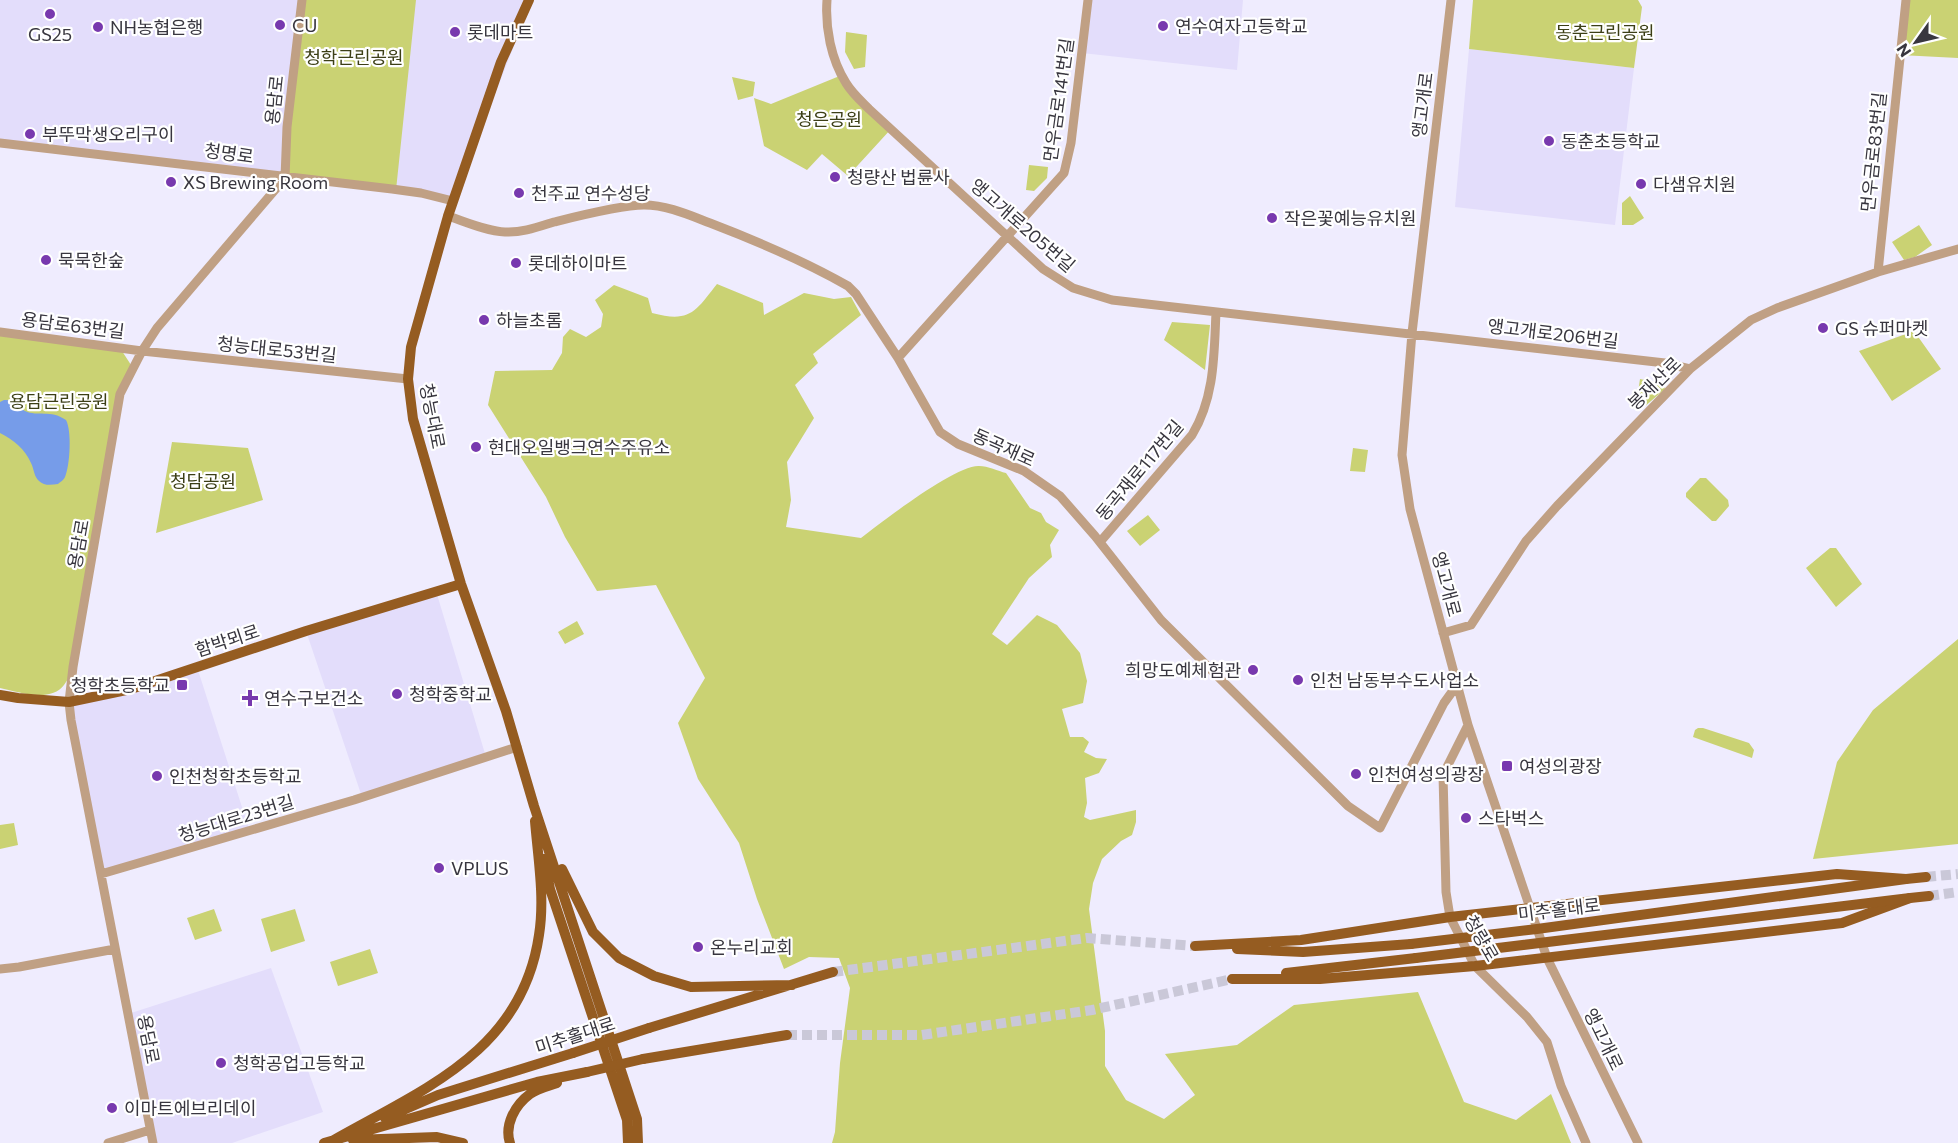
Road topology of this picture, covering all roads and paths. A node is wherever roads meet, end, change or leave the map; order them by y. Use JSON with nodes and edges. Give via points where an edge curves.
{"nodes":[{"id":1,"x":302,"y":0,"type":"edge"},
{"id":2,"x":529,"y":0,"type":"edge"},
{"id":3,"x":827,"y":0,"type":"edge"},
{"id":4,"x":1088,"y":0,"type":"edge"},
{"id":5,"x":1451,"y":0,"type":"edge"},
{"id":6,"x":1906,"y":0,"type":"edge"},
{"id":7,"x":0,"y":143,"type":"edge"},
{"id":8,"x":285,"y":178,"type":"junction"},
{"id":9,"x":453,"y":201,"type":"junction"},
{"id":10,"x":448,"y":216,"type":"junction"},
{"id":11,"x":1008,"y":237,"type":"junction"},
{"id":12,"x":1958,"y":249,"type":"edge"},
{"id":13,"x":1878,"y":272,"type":"junction"},
{"id":14,"x":1216,"y":312,"type":"junction"},
{"id":15,"x":0,"y":332,"type":"edge"},
{"id":16,"x":1412,"y":333,"type":"junction"},
{"id":17,"x":142,"y":351,"type":"junction"},
{"id":18,"x":898,"y":358,"type":"junction"},
{"id":19,"x":1690,"y":369,"type":"junction"},
{"id":20,"x":408,"y":379,"type":"junction"},
{"id":21,"x":1100,"y":542,"type":"junction"},
{"id":22,"x":461,"y":584,"type":"junction"},
{"id":23,"x":1443,"y":633,"type":"junction"},
{"id":24,"x":1457,"y":685,"type":"junction"},
{"id":25,"x":0,"y":695,"type":"edge"},
{"id":26,"x":69,"y":702,"type":"junction"},
{"id":27,"x":1468,"y":724,"type":"junction"},
{"id":28,"x":517,"y":747,"type":"junction"},
{"id":29,"x":534,"y":806,"type":"junction"},
{"id":30,"x":100,"y":874,"type":"junction"},
{"id":31,"x":1926,"y":877,"type":"tunnel mouth"},
{"id":32,"x":1906,"y":879,"type":"junction"},
{"id":33,"x":1929,"y":896,"type":"tunnel mouth"},
{"id":34,"x":1910,"y":898,"type":"junction"},
{"id":35,"x":1530,"y":909,"type":"junction"},
{"id":36,"x":1450,"y":917,"type":"junction"},
{"id":37,"x":115,"y":949,"type":"junction"},
{"id":38,"x":1547,"y":958,"type":"junction"},
{"id":39,"x":1475,"y":966,"type":"junction"},
{"id":40,"x":0,"y":969,"type":"edge"},
{"id":41,"x":833,"y":972,"type":"tunnel mouth"},
{"id":42,"x":792,"y":985,"type":"junction"},
{"id":43,"x":787,"y":1035,"type":"tunnel mouth"},
{"id":44,"x":587,"y":1072,"type":"junction"},
{"id":45,"x":150,"y":1130,"type":"junction"},
{"id":46,"x":328,"y":1142,"type":"edge"},
{"id":47,"x":108,"y":1143,"type":"edge"},
{"id":48,"x":153,"y":1143,"type":"edge"},
{"id":49,"x":463,"y":1143,"type":"edge"},
{"id":50,"x":510,"y":1143,"type":"edge"},
{"id":51,"x":628,"y":1143,"type":"edge"},
{"id":52,"x":638,"y":1143,"type":"edge"},
{"id":53,"x":1586,"y":1143,"type":"edge"},
{"id":54,"x":1638,"y":1143,"type":"edge"}],
"edges":[{"from":1,"to":8,"type":"street","name":"용담로"},
{"from":2,"to":9,"type":"main road","name":"청능대로","via":[[501,62]]},
{"from":3,"to":11,"type":"street","name":"앵고개로205번길","via":[[832,53],[846,84]]},
{"from":4,"to":11,"type":"street","name":"먼우금로141번길","via":[[1064,173]]},
{"from":5,"to":16,"type":"street","name":"앵고개로"},
{"from":6,"to":13,"type":"street","name":"먼우금로83번길"},
{"from":7,"to":8,"type":"street","name":"청명로"},
{"from":8,"to":9,"type":"street","name":"청명로","via":[[421,193]]},
{"from":8,"to":17,"type":"street","name":"용담로","via":[[189,288]]},
{"from":9,"to":10,"type":"main road","name":"청능대로"},
{"from":10,"to":18,"type":"street","name":"동곡재로","via":[[505,232],[644,205],[676,211],[785,255],[848,286]]},
{"from":10,"to":20,"type":"main road","name":"청능대로","via":[[411,347]]},
{"from":11,"to":14,"type":"street","name":"앵고개로205번길","via":[[1043,269],[1073,288],[1112,300]]},
{"from":11,"to":18,"type":"street","name":"먼우금로141번길"},
{"from":12,"to":13,"type":"street","name":"봉재산로"},
{"from":13,"to":19,"type":"street","name":"봉재산로","via":[[1751,320]]},
{"from":14,"to":16,"type":"street","name":"앵고개로205번길"},
{"from":14,"to":21,"type":"street","name":"동곡재로117번길","via":[[1212,382],[1201,420]]},
{"from":15,"to":17,"type":"street","name":"용담로63번길"},
{"from":16,"to":19,"type":"street","name":"앵고개로206번길"},
{"from":16,"to":23,"type":"street","name":"앵고개로","via":[[1402,455],[1410,509]]},
{"from":17,"to":20,"type":"street","name":"청능대로53번길"},
{"from":17,"to":26,"type":"street","name":"용담로","via":[[120,394]]},
{"from":18,"to":21,"type":"street","name":"동곡재로","via":[[940,432],[958,444],[1024,471],[1060,496]]},
{"from":19,"to":23,"type":"street","name":"봉재산로","via":[[1526,541],[1471,625]]},
{"from":20,"to":22,"type":"main road","name":"청능대로","via":[[413,419]]},
{"from":21,"to":24,"type":"street","name":"동곡재로","via":[[1161,620],[1348,806],[1380,828]]},
{"from":22,"to":26,"type":"main road","name":"함박뫼로","via":[[131,689]]},
{"from":22,"to":28,"type":"main road","name":"청능대로"},
{"from":23,"to":24,"type":"street","name":"앵고개로"},
{"from":24,"to":27,"type":"street","name":"앵고개로"},
{"from":25,"to":26,"type":"main road","name":"함박뫼로"},
{"from":26,"to":30,"type":"street","name":"용담로"},
{"from":27,"to":35,"type":"street","name":"앵고개로"},
{"from":27,"to":36,"type":"street","name":"청량로","via":[[1443,775]]},
{"from":28,"to":29,"type":"main road","name":"청능대로"},
{"from":28,"to":30,"type":"street","name":"청능대로23번길","via":[[344,803]]},
{"from":29,"to":42,"type":"main road","via":[[551,850],[593,932],[619,958],[654,976],[691,987]]},
{"from":29,"to":46,"type":"main road","via":[[539,934],[529,979],[503,1024],[453,1071]]},
{"from":29,"to":51,"type":"main road","via":[[550,889],[627,1120]]},
{"from":29,"to":52,"type":"main road","via":[[637,1119]]},
{"from":30,"to":37,"type":"street","name":"용담로"},
{"from":31,"to":32,"type":"main road","name":"미추홀대로"},
{"from":32,"to":35,"type":"main road","via":[[1837,874]]},
{"from":32,"to":36,"type":"main road","name":"미추홀대로","bridge":true,"via":[[1411,944],[1280,952],[1195,946],[1301,940]]},
{"from":33,"to":34,"type":"main road","name":"미추홀대로"},
{"from":34,"to":38,"type":"main road","via":[[1842,923]]},
{"from":34,"to":39,"type":"main road","name":"미추홀대로","bridge":true,"via":[[1232,979],[1320,979]]},
{"from":35,"to":36,"type":"main road"},
{"from":35,"to":38,"type":"street","name":"앵고개로"},
{"from":36,"to":39,"type":"street","name":"청량로"},
{"from":37,"to":40,"type":"street"},
{"from":37,"to":45,"type":"street","name":"용담로"},
{"from":38,"to":39,"type":"main road"},
{"from":38,"to":54,"type":"street","name":"앵고개로"},
{"from":39,"to":53,"type":"street","name":"청량로","via":[[1547,1042]]},
{"from":41,"to":42,"type":"main road","name":"미추홀대로"},
{"from":42,"to":46,"type":"main road","name":"미추홀대로","bridge":true,"via":[[438,1095]]},
{"from":43,"to":44,"type":"main road","name":"미추홀대로","bridge":true},
{"from":44,"to":46,"type":"main road","name":"미추홀대로","via":[[537,1082]]},
{"from":44,"to":50,"type":"main road","via":[[531,1093],[514,1110],[507,1133]]},
{"from":45,"to":47,"type":"street"},
{"from":45,"to":48,"type":"street","name":"용담로"},
{"from":46,"to":49,"type":"main road","via":[[437,1137]]}]}
